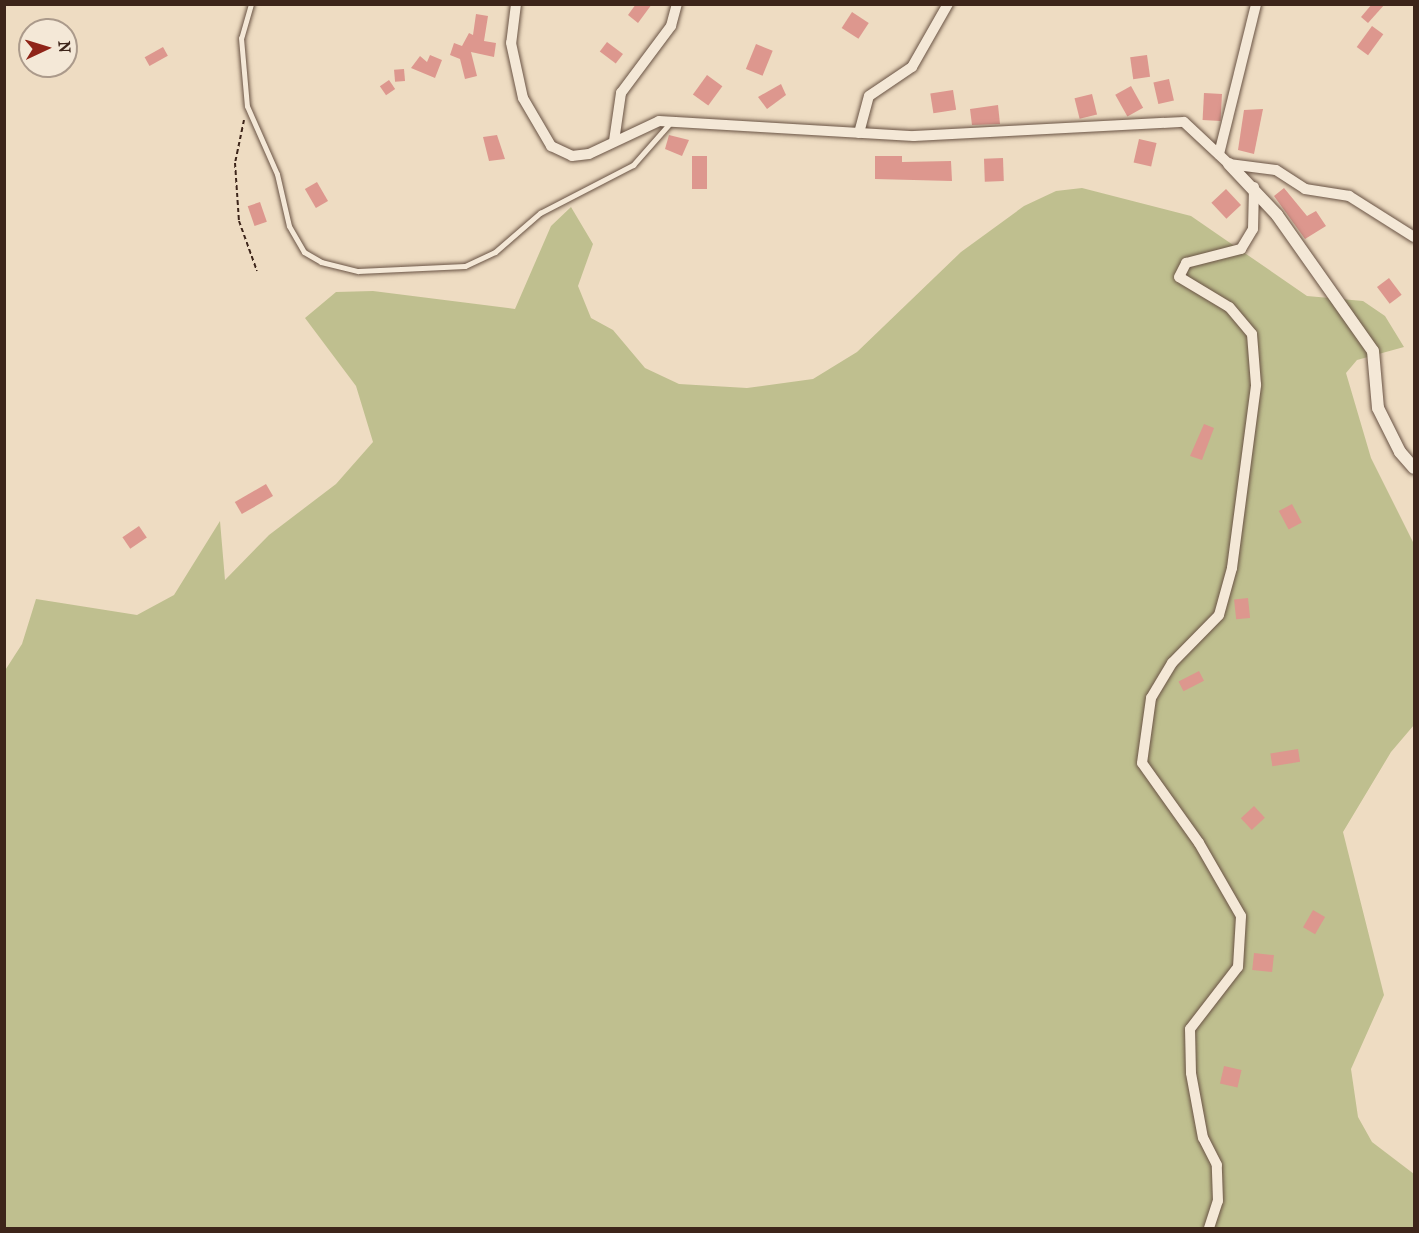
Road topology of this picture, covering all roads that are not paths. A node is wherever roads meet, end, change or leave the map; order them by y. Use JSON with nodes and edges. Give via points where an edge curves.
{"nodes":[{"id":1,"x":251,"y":4,"type":"edge"},
{"id":2,"x":516,"y":4,"type":"edge"},
{"id":3,"x":677,"y":4,"type":"edge"},
{"id":4,"x":948,"y":4,"type":"edge"},
{"id":5,"x":1256,"y":4,"type":"edge"},
{"id":6,"x":671,"y":122,"type":"junction"},
{"id":7,"x":859,"y":133,"type":"junction"},
{"id":8,"x":614,"y":141,"type":"junction"},
{"id":9,"x":1219,"y":154,"type":"junction"},
{"id":10,"x":1229,"y":164,"type":"junction"},
{"id":11,"x":1254,"y":187,"type":"junction"},
{"id":12,"x":1414,"y":237,"type":"edge"},
{"id":13,"x":1414,"y":468,"type":"edge"},
{"id":14,"x":1209,"y":1228,"type":"edge"}],
"edges":[{"from":1,"to":6,"type":"lane","via":[[241,38],[247,106],[277,174],[289,225],[304,252],[358,271],[465,266],[495,252],[540,213],[633,165]]},
{"from":2,"to":8,"type":"street","via":[[511,44],[523,98],[546,139],[572,156]]},
{"from":3,"to":8,"type":"street","via":[[671,26],[621,93]]},
{"from":4,"to":7,"type":"street","via":[[912,68],[869,96]]},
{"from":5,"to":9,"type":"street"},
{"from":6,"to":7,"type":"street"},
{"from":6,"to":8,"type":"street","via":[[646,124]]},
{"from":7,"to":9,"type":"street","via":[[992,135],[1184,122]]},
{"from":9,"to":10,"type":"street"},
{"from":10,"to":11,"type":"street"},
{"from":10,"to":12,"type":"street","via":[[1276,170],[1305,189],[1349,196]]},
{"from":11,"to":13,"type":"street","via":[[1373,351],[1378,408],[1400,452]]},
{"from":11,"to":14,"type":"street","via":[[1253,229],[1241,249],[1186,263],[1179,277],[1229,307],[1252,334],[1256,385],[1232,568],[1219,615],[1172,663],[1151,698],[1142,763],[1199,843],[1241,916],[1238,967],[1190,1029],[1191,1073],[1203,1138],[1217,1165],[1218,1200]]}]}
